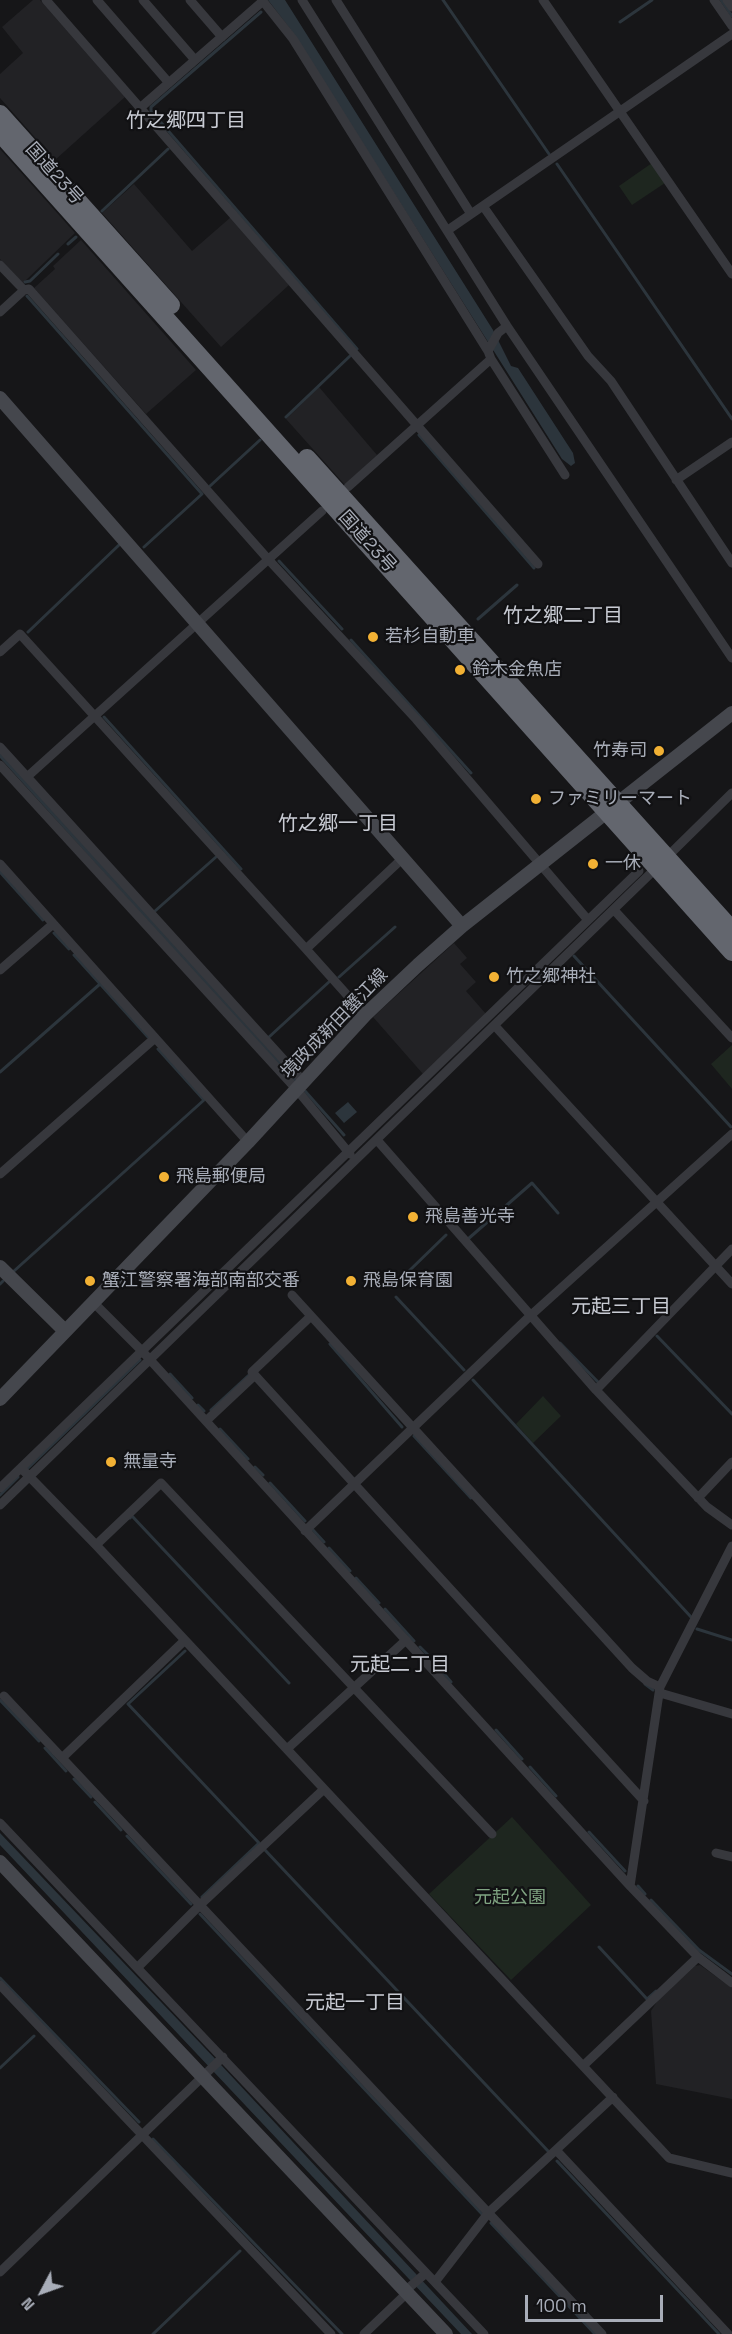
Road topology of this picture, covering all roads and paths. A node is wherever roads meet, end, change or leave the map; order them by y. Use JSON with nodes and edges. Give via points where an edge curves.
{"nodes":[{"id":1,"x":97,"y":0,"type":"edge"},
{"id":2,"x":143,"y":0,"type":"edge"},
{"id":3,"x":190,"y":0,"type":"edge"},
{"id":4,"x":302,"y":0,"type":"edge"},
{"id":5,"x":336,"y":0,"type":"edge"},
{"id":6,"x":543,"y":0,"type":"edge"},
{"id":7,"x":714,"y":0,"type":"edge"},
{"id":8,"x":727,"y":0,"type":"edge"},
{"id":9,"x":48,"y":1,"type":"edge"},
{"id":10,"x":262,"y":1,"type":"edge"},
{"id":11,"x":732,"y":7,"type":"edge"},
{"id":12,"x":732,"y":26,"type":"edge"},
{"id":13,"x":732,"y":34,"type":"edge"},
{"id":14,"x":222,"y":37,"type":"junction"},
{"id":15,"x":195,"y":60,"type":"junction"},
{"id":16,"x":169,"y":83,"type":"junction"},
{"id":17,"x":140,"y":108,"type":"junction"},
{"id":18,"x":621,"y":111,"type":"junction"},
{"id":19,"x":0,"y":114,"type":"edge"},
{"id":20,"x":0,"y":133,"type":"edge"},
{"id":21,"x":483,"y":206,"type":"junction"},
{"id":22,"x":471,"y":214,"type":"junction"},
{"id":23,"x":448,"y":230,"type":"junction"},
{"id":24,"x":0,"y":265,"type":"edge"},
{"id":25,"x":732,"y":274,"type":"edge"},
{"id":26,"x":24,"y":290,"type":"junction"},
{"id":27,"x":0,"y":312,"type":"edge"},
{"id":28,"x":507,"y":326,"type":"junction"},
{"id":29,"x":489,"y":352,"type":"junction"},
{"id":30,"x":0,"y":398,"type":"edge"},
{"id":31,"x":418,"y":426,"type":"junction"},
{"id":32,"x":732,"y":442,"type":"edge"},
{"id":33,"x":565,"y":475,"type":"dead end"},
{"id":34,"x":676,"y":480,"type":"junction"},
{"id":35,"x":348,"y":487,"type":"dead end"},
{"id":36,"x":322,"y":511,"type":"dead end"},
{"id":37,"x":267,"y":558,"type":"junction"},
{"id":38,"x":732,"y":563,"type":"edge"},
{"id":39,"x":537,"y":564,"type":"dead end"},
{"id":40,"x":197,"y":621,"type":"junction"},
{"id":41,"x":0,"y":652,"type":"edge"},
{"id":42,"x":732,"y":658,"type":"edge"},
{"id":43,"x":732,"y":713,"type":"edge"},
{"id":44,"x":94,"y":716,"type":"junction"},
{"id":45,"x":0,"y":747,"type":"edge"},
{"id":46,"x":2,"y":760,"type":"edge"},
{"id":47,"x":27,"y":777,"type":"junction"},
{"id":48,"x":732,"y":793,"type":"edge"},
{"id":49,"x":613,"y":808,"type":"junction"},
{"id":50,"x":672,"y":852,"type":"dead end"},
{"id":51,"x":404,"y":857,"type":"junction"},
{"id":52,"x":0,"y":864,"type":"edge"},
{"id":53,"x":540,"y":864,"type":"junction"},
{"id":54,"x":639,"y":871,"type":"dead end"},
{"id":55,"x":651,"y":873,"type":"dead end"},
{"id":56,"x":614,"y":910,"type":"junction"},
{"id":57,"x":588,"y":920,"type":"junction"},
{"id":58,"x":53,"y":924,"type":"junction"},
{"id":59,"x":462,"y":926,"type":"junction"},
{"id":60,"x":732,"y":930,"type":"edge"},
{"id":61,"x":306,"y":948,"type":"junction"},
{"id":62,"x":732,"y":952,"type":"edge"},
{"id":63,"x":0,"y":970,"type":"edge"},
{"id":64,"x":365,"y":1015,"type":"junction"},
{"id":65,"x":495,"y":1026,"type":"junction"},
{"id":66,"x":155,"y":1038,"type":"junction"},
{"id":67,"x":732,"y":1038,"type":"edge"},
{"id":68,"x":300,"y":1086,"type":"junction"},
{"id":69,"x":732,"y":1134,"type":"edge"},
{"id":70,"x":377,"y":1140,"type":"junction"},
{"id":71,"x":248,"y":1142,"type":"junction"},
{"id":72,"x":347,"y":1151,"type":"junction"},
{"id":73,"x":355,"y":1161,"type":"junction"},
{"id":74,"x":0,"y":1174,"type":"edge"},
{"id":75,"x":656,"y":1202,"type":"junction"},
{"id":76,"x":732,"y":1249,"type":"edge"},
{"id":77,"x":0,"y":1267,"type":"edge"},
{"id":78,"x":716,"y":1267,"type":"junction"},
{"id":79,"x":732,"y":1284,"type":"edge"},
{"id":80,"x":292,"y":1295,"type":"dead end"},
{"id":81,"x":93,"y":1302,"type":"junction"},
{"id":82,"x":311,"y":1316,"type":"junction"},
{"id":83,"x":530,"y":1316,"type":"junction"},
{"id":84,"x":64,"y":1331,"type":"junction"},
{"id":85,"x":142,"y":1350,"type":"junction"},
{"id":86,"x":150,"y":1359,"type":"junction"},
{"id":87,"x":255,"y":1376,"type":"junction"},
{"id":88,"x":596,"y":1389,"type":"junction"},
{"id":89,"x":0,"y":1399,"type":"edge"},
{"id":90,"x":206,"y":1421,"type":"junction"},
{"id":91,"x":413,"y":1428,"type":"junction"},
{"id":92,"x":732,"y":1462,"type":"edge"},
{"id":93,"x":21,"y":1468,"type":"junction"},
{"id":94,"x":29,"y":1477,"type":"junction"},
{"id":95,"x":354,"y":1484,"type":"junction"},
{"id":96,"x":0,"y":1488,"type":"edge"},
{"id":97,"x":698,"y":1498,"type":"junction"},
{"id":98,"x":0,"y":1505,"type":"edge"},
{"id":99,"x":732,"y":1525,"type":"edge"},
{"id":100,"x":305,"y":1531,"type":"junction"},
{"id":101,"x":96,"y":1545,"type":"junction"},
{"id":102,"x":732,"y":1546,"type":"edge"},
{"id":103,"x":185,"y":1640,"type":"junction"},
{"id":104,"x":405,"y":1640,"type":"junction"},
{"id":105,"x":354,"y":1687,"type":"junction"},
{"id":106,"x":660,"y":1690,"type":"junction"},
{"id":107,"x":4,"y":1696,"type":"dead end"},
{"id":108,"x":732,"y":1714,"type":"edge"},
{"id":109,"x":287,"y":1749,"type":"junction"},
{"id":110,"x":62,"y":1758,"type":"junction"},
{"id":111,"x":324,"y":1788,"type":"junction"},
{"id":112,"x":644,"y":1802,"type":"junction"},
{"id":113,"x":0,"y":1822,"type":"edge"},
{"id":114,"x":492,"y":1834,"type":"dead end"},
{"id":115,"x":716,"y":1853,"type":"dead end"},
{"id":116,"x":732,"y":1857,"type":"edge"},
{"id":117,"x":0,"y":1862,"type":"edge"},
{"id":118,"x":630,"y":1886,"type":"junction"},
{"id":119,"x":200,"y":1905,"type":"junction"},
{"id":120,"x":698,"y":1957,"type":"junction"},
{"id":121,"x":138,"y":1967,"type":"junction"},
{"id":122,"x":732,"y":1983,"type":"edge"},
{"id":123,"x":0,"y":1985,"type":"edge"},
{"id":124,"x":222,"y":2059,"type":"junction"},
{"id":125,"x":584,"y":2065,"type":"junction"},
{"id":126,"x":204,"y":2074,"type":"junction"},
{"id":127,"x":613,"y":2097,"type":"junction"},
{"id":128,"x":142,"y":2134,"type":"junction"},
{"id":129,"x":556,"y":2150,"type":"junction"},
{"id":130,"x":732,"y":2173,"type":"edge"},
{"id":131,"x":489,"y":2212,"type":"junction"},
{"id":132,"x":0,"y":2272,"type":"edge"},
{"id":133,"x":424,"y":2275,"type":"junction"},
{"id":134,"x":435,"y":2282,"type":"junction"},
{"id":135,"x":407,"y":2291,"type":"junction"},
{"id":136,"x":331,"y":2334,"type":"edge"},
{"id":137,"x":364,"y":2334,"type":"edge"},
{"id":138,"x":446,"y":2334,"type":"edge"},
{"id":139,"x":484,"y":2334,"type":"edge"},
{"id":140,"x":603,"y":2334,"type":"edge"},
{"id":141,"x":728,"y":2334,"type":"edge"}],
"edges":[{"from":1,"to":16,"type":"street"},
{"from":2,"to":15,"type":"street"},
{"from":3,"to":14,"type":"street"},
{"from":4,"to":23,"type":"street"},
{"from":5,"to":22,"type":"street"},
{"from":6,"to":18,"type":"street"},
{"from":7,"to":12,"type":"street"},
{"from":8,"to":11,"type":"street"},
{"from":9,"to":17,"type":"street"},
{"from":10,"to":14,"type":"street"},
{"from":10,"to":29,"type":"street","via":[[292,39]]},
{"from":13,"to":18,"type":"street"},
{"from":14,"to":15,"type":"street"},
{"from":15,"to":16,"type":"street"},
{"from":16,"to":17,"type":"street"},
{"from":17,"to":31,"type":"street"},
{"from":18,"to":21,"type":"street"},
{"from":18,"to":25,"type":"street"},
{"from":19,"to":49,"type":"highway","name":"国道23号"},
{"from":20,"to":49,"type":"highway","name":"国道23号"},
{"from":21,"to":22,"type":"street"},
{"from":21,"to":34,"type":"street","via":[[588,356],[611,381]]},
{"from":22,"to":23,"type":"street"},
{"from":23,"to":28,"type":"street"},
{"from":24,"to":26,"type":"street"},
{"from":26,"to":27,"type":"street"},
{"from":26,"to":37,"type":"street","via":[[29,289]]},
{"from":28,"to":29,"type":"street","via":[[498,333]]},
{"from":28,"to":42,"type":"street"},
{"from":29,"to":31,"type":"street"},
{"from":29,"to":33,"type":"street"},
{"from":30,"to":40,"type":"street"},
{"from":31,"to":35,"type":"street"},
{"from":31,"to":39,"type":"street"},
{"from":32,"to":34,"type":"street"},
{"from":34,"to":38,"type":"street"},
{"from":36,"to":37,"type":"street"},
{"from":37,"to":40,"type":"street"},
{"from":37,"to":53,"type":"street","via":[[416,719]]},
{"from":40,"to":44,"type":"street"},
{"from":40,"to":51,"type":"street"},
{"from":41,"to":44,"type":"street","via":[[20,634]]},
{"from":43,"to":49,"type":"street","name":"境政成新田蟹江線"},
{"from":44,"to":47,"type":"street"},
{"from":44,"to":61,"type":"street"},
{"from":45,"to":46,"type":"street"},
{"from":46,"to":47,"type":"street"},
{"from":46,"to":68,"type":"street"},
{"from":47,"to":68,"type":"street"},
{"from":48,"to":50,"type":"street"},
{"from":49,"to":53,"type":"street","name":"境政成新田蟹江線"},
{"from":49,"to":60,"type":"highway","name":"国道23号"},
{"from":49,"to":62,"type":"highway","name":"国道23号"},
{"from":51,"to":59,"type":"street"},
{"from":51,"to":61,"type":"street"},
{"from":52,"to":58,"type":"street"},
{"from":53,"to":57,"type":"street"},
{"from":53,"to":59,"type":"street","name":"境政成新田蟹江線"},
{"from":54,"to":57,"type":"street"},
{"from":55,"to":56,"type":"street"},
{"from":56,"to":65,"type":"street"},
{"from":56,"to":67,"type":"street"},
{"from":57,"to":72,"type":"street"},
{"from":58,"to":63,"type":"street"},
{"from":58,"to":66,"type":"street"},
{"from":59,"to":64,"type":"street","name":"境政成新田蟹江線"},
{"from":61,"to":64,"type":"street"},
{"from":64,"to":68,"type":"street","name":"境政成新田蟹江線"},
{"from":65,"to":70,"type":"street"},
{"from":65,"to":75,"type":"street"},
{"from":66,"to":71,"type":"street"},
{"from":66,"to":74,"type":"street"},
{"from":68,"to":71,"type":"street","name":"境政成新田蟹江線"},
{"from":68,"to":72,"type":"street"},
{"from":69,"to":75,"type":"street"},
{"from":70,"to":73,"type":"street"},
{"from":70,"to":83,"type":"street"},
{"from":71,"to":81,"type":"street","name":"境政成新田蟹江線"},
{"from":72,"to":73,"type":"street"},
{"from":72,"to":85,"type":"street"},
{"from":73,"to":86,"type":"street"},
{"from":75,"to":78,"type":"street"},
{"from":75,"to":83,"type":"street"},
{"from":76,"to":78,"type":"street"},
{"from":77,"to":84,"type":"street"},
{"from":78,"to":79,"type":"street"},
{"from":78,"to":88,"type":"street"},
{"from":80,"to":82,"type":"street"},
{"from":81,"to":84,"type":"street","name":"境政成新田蟹江線"},
{"from":81,"to":85,"type":"street"},
{"from":82,"to":87,"type":"street","via":[[252,1372]]},
{"from":82,"to":91,"type":"street"},
{"from":83,"to":88,"type":"street"},
{"from":83,"to":91,"type":"street"},
{"from":84,"to":89,"type":"street","name":"境政成新田蟹江線"},
{"from":85,"to":86,"type":"street"},
{"from":85,"to":93,"type":"street"},
{"from":86,"to":90,"type":"street"},
{"from":86,"to":94,"type":"street"},
{"from":87,"to":90,"type":"street"},
{"from":87,"to":95,"type":"street"},
{"from":88,"to":97,"type":"street"},
{"from":90,"to":100,"type":"street"},
{"from":91,"to":95,"type":"street"},
{"from":91,"to":106,"type":"street","via":[[632,1668]]},
{"from":92,"to":97,"type":"street"},
{"from":93,"to":94,"type":"street"},
{"from":93,"to":96,"type":"street"},
{"from":94,"to":98,"type":"street"},
{"from":94,"to":101,"type":"street"},
{"from":95,"to":100,"type":"street"},
{"from":95,"to":112,"type":"street"},
{"from":97,"to":99,"type":"street"},
{"from":100,"to":104,"type":"street"},
{"from":101,"to":103,"type":"street"},
{"from":101,"to":105,"type":"street","via":[[161,1483]]},
{"from":102,"to":106,"type":"street"},
{"from":103,"to":109,"type":"street"},
{"from":103,"to":110,"type":"street"},
{"from":104,"to":105,"type":"street"},
{"from":104,"to":118,"type":"street"},
{"from":105,"to":109,"type":"street"},
{"from":105,"to":114,"type":"street"},
{"from":106,"to":108,"type":"street"},
{"from":106,"to":112,"type":"street"},
{"from":107,"to":110,"type":"street"},
{"from":109,"to":111,"type":"street"},
{"from":110,"to":119,"type":"street"},
{"from":111,"to":119,"type":"street"},
{"from":111,"to":125,"type":"street"},
{"from":112,"to":118,"type":"street"},
{"from":113,"to":121,"type":"street"},
{"from":115,"to":116,"type":"street"},
{"from":117,"to":126,"type":"street"},
{"from":118,"to":120,"type":"street"},
{"from":119,"to":121,"type":"street"},
{"from":119,"to":131,"type":"street"},
{"from":120,"to":122,"type":"street"},
{"from":120,"to":125,"type":"street"},
{"from":121,"to":124,"type":"street"},
{"from":123,"to":128,"type":"street"},
{"from":124,"to":126,"type":"street"},
{"from":124,"to":133,"type":"street"},
{"from":125,"to":127,"type":"street"},
{"from":126,"to":128,"type":"street"},
{"from":126,"to":135,"type":"street"},
{"from":127,"to":129,"type":"street"},
{"from":127,"to":130,"type":"street","via":[[669,2158]]},
{"from":128,"to":132,"type":"street"},
{"from":128,"to":136,"type":"street"},
{"from":129,"to":131,"type":"street"},
{"from":129,"to":141,"type":"street"},
{"from":131,"to":134,"type":"street"},
{"from":131,"to":140,"type":"street"},
{"from":133,"to":134,"type":"street"},
{"from":133,"to":135,"type":"street"},
{"from":134,"to":139,"type":"street"},
{"from":135,"to":137,"type":"street"},
{"from":135,"to":138,"type":"street"}]}
